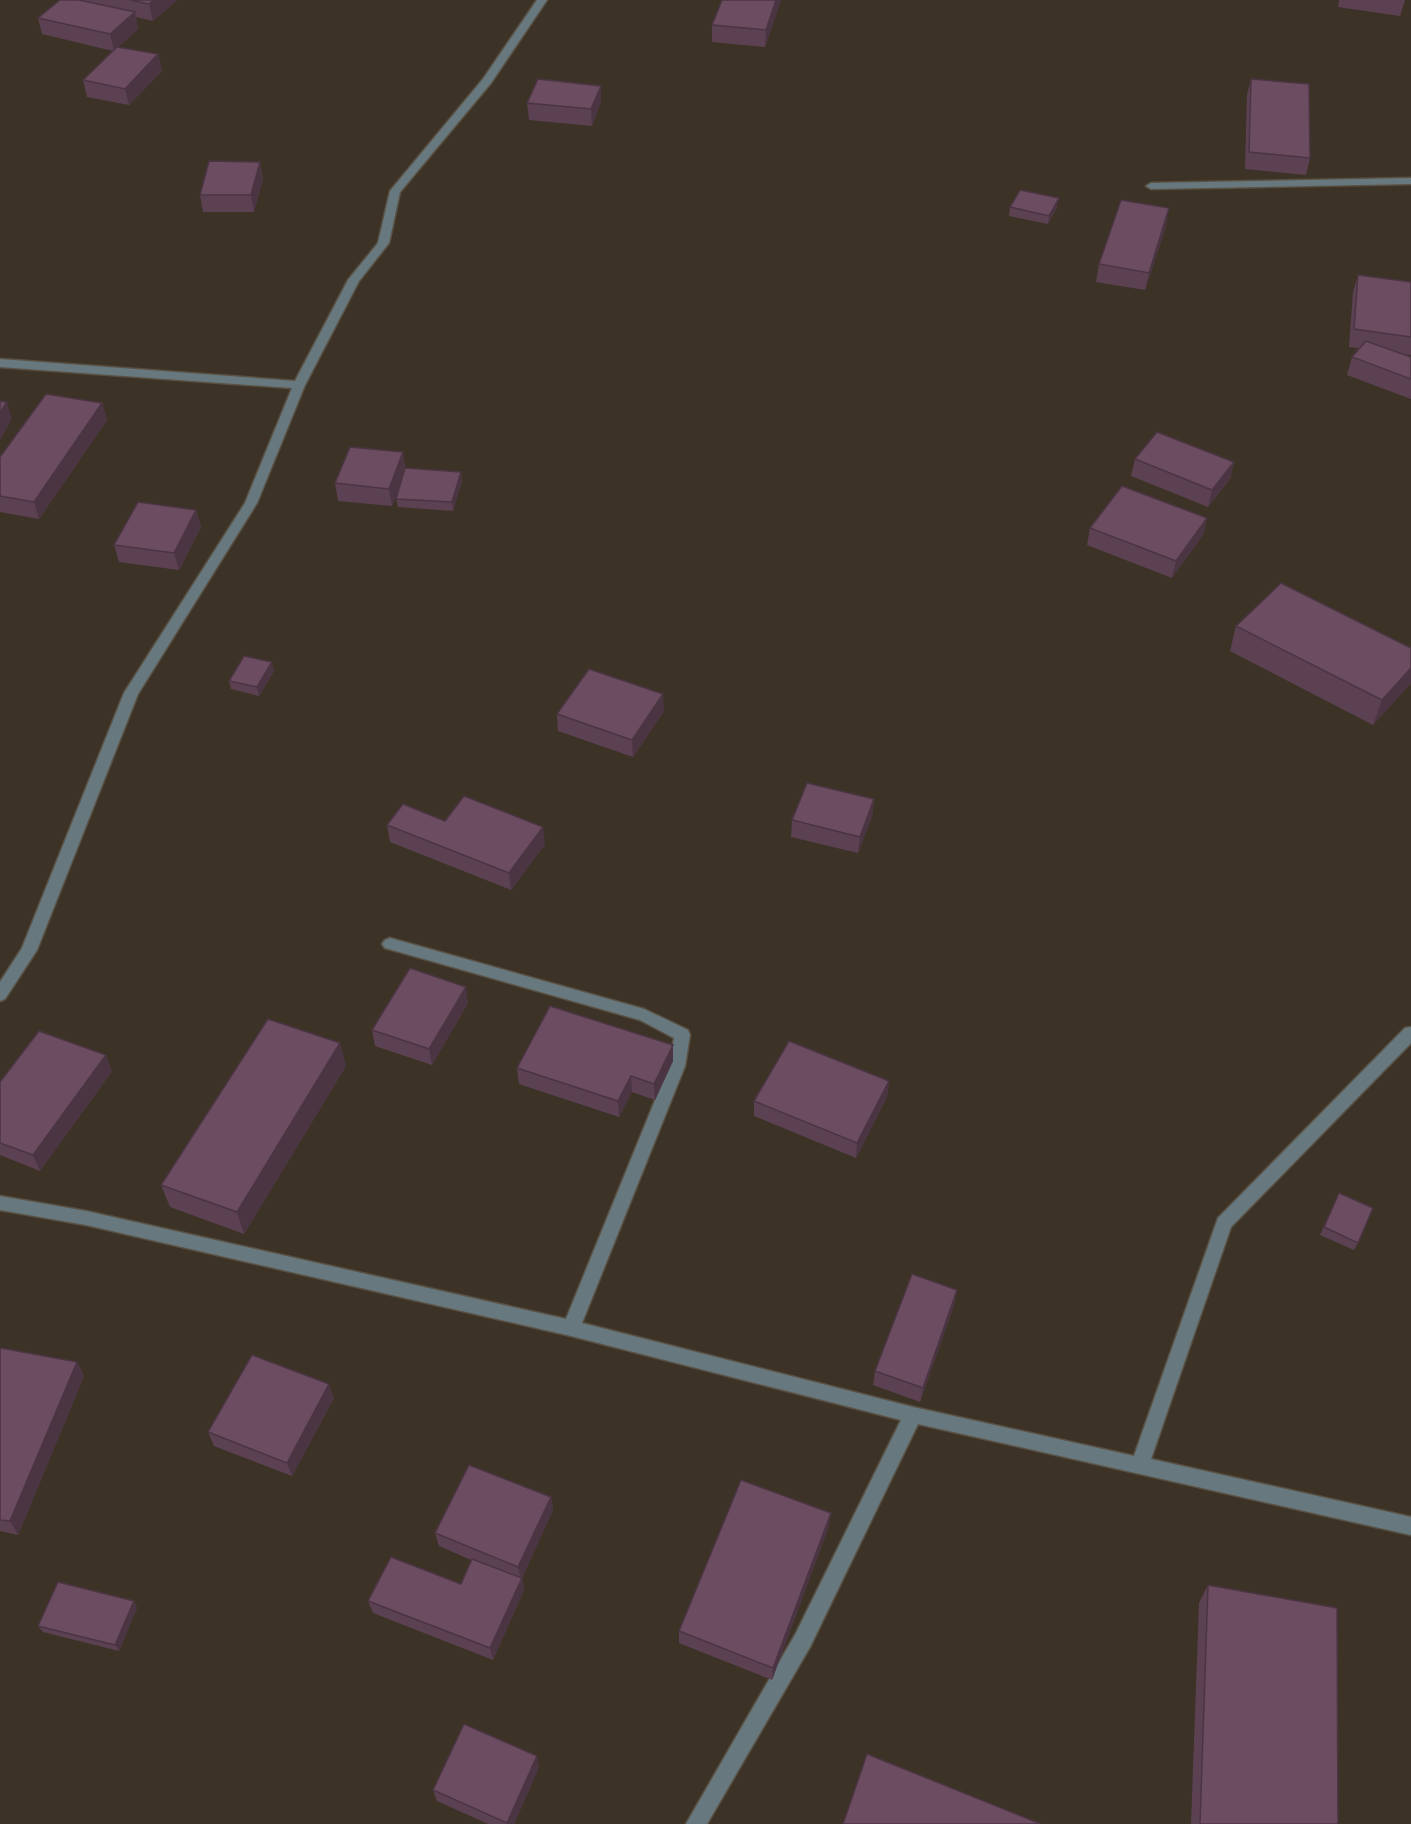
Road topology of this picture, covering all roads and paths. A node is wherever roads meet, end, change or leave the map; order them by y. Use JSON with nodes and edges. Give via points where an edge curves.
{"nodes":[{"id":1,"x":543,"y":0,"type":"edge"},
{"id":2,"x":1411,"y":181,"type":"edge"},
{"id":3,"x":1151,"y":186,"type":"dead end"},
{"id":4,"x":0,"y":363,"type":"edge"},
{"id":5,"x":299,"y":385,"type":"junction"},
{"id":6,"x":390,"y":944,"type":"dead end"},
{"id":7,"x":0,"y":995,"type":"edge"},
{"id":8,"x":1411,"y":1033,"type":"edge"},
{"id":9,"x":0,"y":1203,"type":"edge"},
{"id":10,"x":571,"y":1328,"type":"junction"},
{"id":11,"x":913,"y":1414,"type":"junction"},
{"id":12,"x":1140,"y":1465,"type":"junction"},
{"id":13,"x":1411,"y":1526,"type":"edge"},
{"id":14,"x":696,"y":1824,"type":"edge"}],
"edges":[{"from":1,"to":5,"type":"street","via":[[487,81],[395,192],[383,243],[354,280]]},
{"from":2,"to":3,"type":"street"},
{"from":4,"to":5,"type":"street"},
{"from":5,"to":7,"type":"street","via":[[251,503],[131,693],[29,950]]},
{"from":6,"to":10,"type":"street","via":[[644,1015],[682,1035],[677,1066]]},
{"from":8,"to":12,"type":"street","via":[[1224,1223]]},
{"from":9,"to":10,"type":"street","via":[[86,1218]]},
{"from":10,"to":11,"type":"street"},
{"from":11,"to":12,"type":"street"},
{"from":11,"to":14,"type":"street","via":[[803,1640]]},
{"from":12,"to":13,"type":"street"}]}
